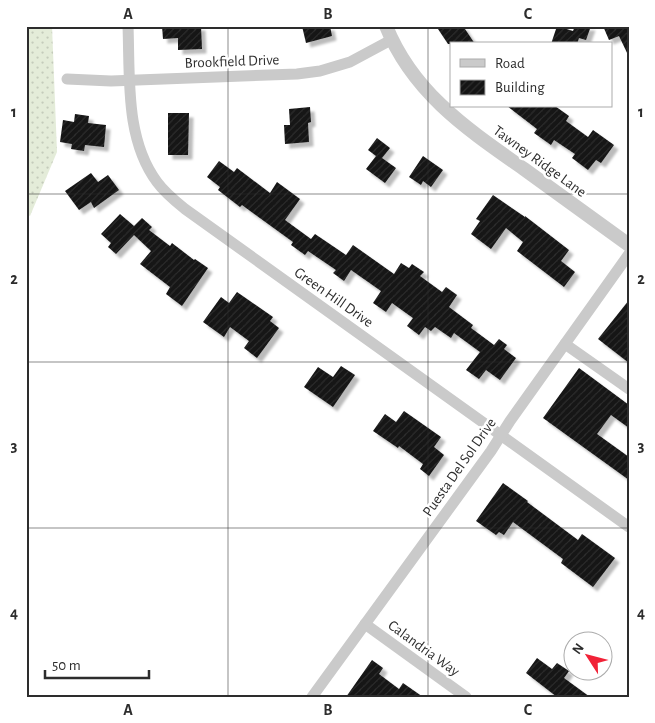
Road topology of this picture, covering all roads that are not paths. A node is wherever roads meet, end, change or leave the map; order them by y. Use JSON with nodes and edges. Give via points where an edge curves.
{"nodes":[{"id":1,"x":128,"y":26,"type":"edge"},
{"id":2,"x":386,"y":26,"type":"edge"},
{"id":3,"x":391,"y":40,"type":"junction"},
{"id":4,"x":68,"y":79,"type":"dead end"},
{"id":5,"x":130,"y":80,"type":"junction"},
{"id":6,"x":629,"y":245,"type":"edge"},
{"id":7,"x":629,"y":254,"type":"edge"},
{"id":8,"x":565,"y":344,"type":"junction"},
{"id":9,"x":629,"y":389,"type":"edge"},
{"id":10,"x":501,"y":435,"type":"junction"},
{"id":11,"x":629,"y":527,"type":"edge"},
{"id":12,"x":365,"y":624,"type":"junction"},
{"id":13,"x":312,"y":697,"type":"edge"},
{"id":14,"x":466,"y":697,"type":"edge"}],
"edges":[{"from":1,"to":5,"type":"street","name":"Green Hill Drive"},
{"from":2,"to":3,"type":"street","name":"Tawney Ridge Lane"},
{"from":3,"to":5,"type":"street","name":"Brookfield Drive","via":[[350,62],[320,71]]},
{"from":3,"to":6,"type":"street","name":"Tawney Ridge Lane","via":[[416,79],[467,129]]},
{"from":4,"to":5,"type":"street","name":"Brookfield Drive"},
{"from":5,"to":10,"type":"street","name":"Green Hill Drive","via":[[133,125],[139,148],[157,182],[170,197]]},
{"from":7,"to":8,"type":"street","name":"Puesta Del Sol Drive"},
{"from":8,"to":9,"type":"street"},
{"from":8,"to":10,"type":"street","name":"Puesta Del Sol Drive"},
{"from":10,"to":11,"type":"street","name":"Green Hill Drive"},
{"from":10,"to":12,"type":"street","name":"Puesta Del Sol Drive"},
{"from":12,"to":13,"type":"street","name":"Puesta Del Sol Drive"},
{"from":12,"to":14,"type":"street","name":"Calandria Way"}]}
